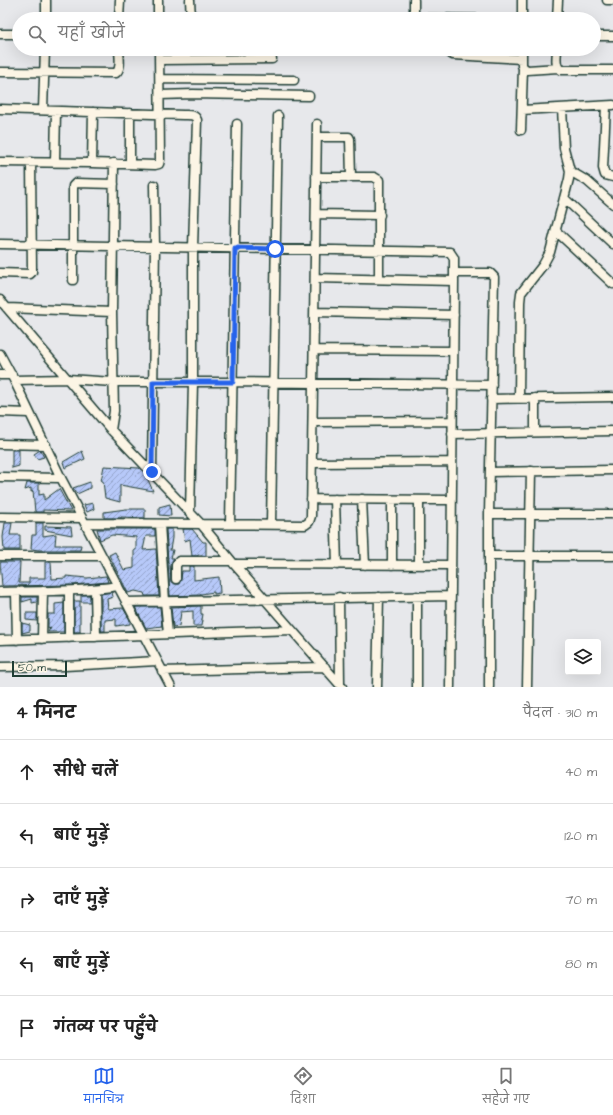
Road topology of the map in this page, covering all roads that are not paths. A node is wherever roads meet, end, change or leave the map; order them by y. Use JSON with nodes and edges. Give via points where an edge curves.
{"nodes":[{"id":1,"x":47,"y":0,"type":"edge"},
{"id":2,"x":120,"y":0,"type":"edge"},
{"id":3,"x":158,"y":0,"type":"edge"},
{"id":4,"x":190,"y":0,"type":"edge"},
{"id":5,"x":414,"y":0,"type":"edge"},
{"id":6,"x":522,"y":0,"type":"edge"},
{"id":7,"x":558,"y":0,"type":"edge"},
{"id":8,"x":607,"y":0,"type":"edge"},
{"id":9,"x":613,"y":0,"type":"edge"},
{"id":10,"x":46,"y":12,"type":"edge"},
{"id":11,"x":119,"y":12,"type":"edge"},
{"id":12,"x":158,"y":12,"type":"edge"},
{"id":13,"x":191,"y":12,"type":"edge"},
{"id":14,"x":414,"y":12,"type":"edge"},
{"id":15,"x":522,"y":12,"type":"edge"},
{"id":16,"x":557,"y":12,"type":"edge"},
{"id":17,"x":0,"y":34,"type":"edge"},
{"id":18,"x":12,"y":34,"type":"edge"},
{"id":19,"x":601,"y":36,"type":"edge"},
{"id":20,"x":613,"y":36,"type":"edge"},
{"id":21,"x":46,"y":56,"type":"edge"},
{"id":22,"x":119,"y":56,"type":"edge"},
{"id":23,"x":159,"y":56,"type":"edge"},
{"id":24,"x":470,"y":56,"type":"edge"},
{"id":25,"x":557,"y":56,"type":"edge"},
{"id":26,"x":272,"y":59,"type":"dead end"},
{"id":27,"x":522,"y":59,"type":"joint"},
{"id":28,"x":159,"y":60,"type":"junction"},
{"id":29,"x":523,"y":68,"type":"junction"},
{"id":30,"x":558,"y":68,"type":"junction"},
{"id":31,"x":613,"y":70,"type":"edge"},
{"id":32,"x":0,"y":72,"type":"edge"},
{"id":33,"x":45,"y":73,"type":"junction"},
{"id":34,"x":160,"y":80,"type":"junction"},
{"id":35,"x":294,"y":80,"type":"dead end"},
{"id":36,"x":160,"y":95,"type":"junction"},
{"id":37,"x":309,"y":96,"type":"dead end"},
{"id":38,"x":609,"y":106,"type":"edge"},
{"id":39,"x":562,"y":108,"type":"junction"},
{"id":40,"x":0,"y":109,"type":"edge"},
{"id":41,"x":43,"y":110,"type":"junction"},
{"id":42,"x":522,"y":110,"type":"junction"},
{"id":43,"x":56,"y":111,"type":"junction"},
{"id":44,"x":93,"y":112,"type":"junction"},
{"id":45,"x":130,"y":113,"type":"junction"},
{"id":46,"x":160,"y":114,"type":"junction"},
{"id":47,"x":278,"y":116,"type":"dead end"},
{"id":48,"x":237,"y":124,"type":"dead end"},
{"id":49,"x":317,"y":124,"type":"dead end"},
{"id":50,"x":521,"y":130,"type":"dead end"},
{"id":51,"x":317,"y":137,"type":"junction"},
{"id":52,"x":0,"y":162,"type":"edge"},
{"id":53,"x":31,"y":162,"type":"junction"},
{"id":54,"x":56,"y":162,"type":"junction"},
{"id":55,"x":92,"y":163,"type":"junction"},
{"id":56,"x":114,"y":163,"type":"junction"},
{"id":57,"x":130,"y":164,"type":"junction"},
{"id":58,"x":570,"y":171,"type":"junction"},
{"id":59,"x":316,"y":177,"type":"junction"},
{"id":60,"x":352,"y":177,"type":"junction"},
{"id":61,"x":613,"y":177,"type":"edge"},
{"id":62,"x":114,"y":184,"type":"junction"},
{"id":63,"x":154,"y":185,"type":"dead end"},
{"id":64,"x":564,"y":198,"type":"junction"},
{"id":65,"x":613,"y":204,"type":"edge"},
{"id":66,"x":316,"y":214,"type":"junction"},
{"id":67,"x":380,"y":215,"type":"junction"},
{"id":68,"x":556,"y":231,"type":"junction"},
{"id":69,"x":0,"y":244,"type":"edge"},
{"id":70,"x":32,"y":244,"type":"junction"},
{"id":71,"x":613,"y":244,"type":"edge"},
{"id":72,"x":73,"y":245,"type":"junction"},
{"id":73,"x":114,"y":246,"type":"junction"},
{"id":74,"x":155,"y":246,"type":"junction"},
{"id":75,"x":193,"y":247,"type":"junction"},
{"id":76,"x":235,"y":248,"type":"junction"},
{"id":77,"x":275,"y":249,"type":"junction"},
{"id":78,"x":315,"y":249,"type":"junction"},
{"id":79,"x":379,"y":250,"type":"junction"},
{"id":80,"x":0,"y":274,"type":"edge"},
{"id":81,"x":454,"y":277,"type":"junction"},
{"id":82,"x":315,"y":278,"type":"junction"},
{"id":83,"x":379,"y":279,"type":"junction"},
{"id":84,"x":73,"y":280,"type":"dead end"},
{"id":85,"x":613,"y":284,"type":"edge"},
{"id":86,"x":0,"y":300,"type":"edge"},
{"id":87,"x":7,"y":308,"type":"junction"},
{"id":88,"x":112,"y":312,"type":"junction"},
{"id":89,"x":315,"y":312,"type":"junction"},
{"id":90,"x":454,"y":315,"type":"junction"},
{"id":91,"x":314,"y":350,"type":"junction"},
{"id":92,"x":453,"y":351,"type":"junction"},
{"id":93,"x":0,"y":354,"type":"edge"},
{"id":94,"x":0,"y":375,"type":"edge"},
{"id":95,"x":13,"y":378,"type":"junction"},
{"id":96,"x":68,"y":380,"type":"junction"},
{"id":97,"x":113,"y":382,"type":"junction"},
{"id":98,"x":153,"y":382,"type":"junction"},
{"id":99,"x":193,"y":382,"type":"junction"},
{"id":100,"x":233,"y":382,"type":"junction"},
{"id":101,"x":274,"y":382,"type":"junction"},
{"id":102,"x":314,"y":383,"type":"junction"},
{"id":103,"x":452,"y":385,"type":"junction"},
{"id":104,"x":492,"y":385,"type":"junction"},
{"id":105,"x":613,"y":397,"type":"edge"},
{"id":106,"x":519,"y":398,"type":"junction"},
{"id":107,"x":535,"y":398,"type":"junction"},
{"id":108,"x":491,"y":399,"type":"junction"},
{"id":109,"x":0,"y":412,"type":"edge"},
{"id":110,"x":29,"y":413,"type":"junction"},
{"id":111,"x":452,"y":421,"type":"junction"},
{"id":112,"x":313,"y":422,"type":"junction"},
{"id":113,"x":111,"y":430,"type":"junction"},
{"id":114,"x":613,"y":431,"type":"edge"},
{"id":115,"x":535,"y":432,"type":"junction"},
{"id":116,"x":491,"y":433,"type":"junction"},
{"id":117,"x":452,"y":434,"type":"junction"},
{"id":118,"x":0,"y":444,"type":"edge"},
{"id":119,"x":46,"y":445,"type":"junction"},
{"id":120,"x":452,"y":462,"type":"junction"},
{"id":121,"x":312,"y":463,"type":"junction"},
{"id":122,"x":613,"y":470,"type":"edge"},
{"id":123,"x":531,"y":471,"type":"junction"},
{"id":124,"x":152,"y":472,"type":"junction"},
{"id":125,"x":490,"y":472,"type":"junction"},
{"id":126,"x":0,"y":477,"type":"edge"},
{"id":127,"x":61,"y":478,"type":"junction"},
{"id":128,"x":311,"y":499,"type":"junction"},
{"id":129,"x":336,"y":499,"type":"junction"},
{"id":130,"x":362,"y":500,"type":"junction"},
{"id":131,"x":392,"y":500,"type":"junction"},
{"id":132,"x":419,"y":500,"type":"junction"},
{"id":133,"x":452,"y":500,"type":"junction"},
{"id":134,"x":190,"y":512,"type":"junction"},
{"id":135,"x":489,"y":514,"type":"junction"},
{"id":136,"x":530,"y":514,"type":"junction"},
{"id":137,"x":613,"y":514,"type":"edge"},
{"id":138,"x":0,"y":517,"type":"edge"},
{"id":139,"x":84,"y":521,"type":"junction"},
{"id":140,"x":160,"y":524,"type":"junction"},
{"id":141,"x":200,"y":524,"type":"junction"},
{"id":142,"x":230,"y":524,"type":"junction"},
{"id":143,"x":271,"y":524,"type":"junction"},
{"id":144,"x":0,"y":556,"type":"edge"},
{"id":145,"x":102,"y":556,"type":"junction"},
{"id":146,"x":489,"y":556,"type":"junction"},
{"id":147,"x":529,"y":556,"type":"junction"},
{"id":148,"x":613,"y":556,"type":"edge"},
{"id":149,"x":233,"y":563,"type":"junction"},
{"id":150,"x":337,"y":565,"type":"junction"},
{"id":151,"x":365,"y":565,"type":"junction"},
{"id":152,"x":392,"y":565,"type":"junction"},
{"id":153,"x":419,"y":565,"type":"junction"},
{"id":154,"x":451,"y":565,"type":"junction"},
{"id":155,"x":176,"y":579,"type":"dead end"},
{"id":156,"x":118,"y":586,"type":"junction"},
{"id":157,"x":95,"y":589,"type":"junction"},
{"id":158,"x":43,"y":591,"type":"junction"},
{"id":159,"x":69,"y":591,"type":"junction"},
{"id":160,"x":0,"y":592,"type":"edge"},
{"id":161,"x":16,"y":592,"type":"junction"},
{"id":162,"x":417,"y":596,"type":"junction"},
{"id":163,"x":450,"y":596,"type":"junction"},
{"id":164,"x":339,"y":597,"type":"junction"},
{"id":165,"x":379,"y":597,"type":"junction"},
{"id":166,"x":264,"y":598,"type":"junction"},
{"id":167,"x":165,"y":601,"type":"junction"},
{"id":168,"x":126,"y":602,"type":"junction"},
{"id":169,"x":292,"y":630,"type":"junction"},
{"id":170,"x":168,"y":634,"type":"junction"},
{"id":171,"x":144,"y":636,"type":"junction"},
{"id":172,"x":96,"y":637,"type":"junction"},
{"id":173,"x":69,"y":638,"type":"junction"},
{"id":174,"x":42,"y":639,"type":"junction"},
{"id":175,"x":0,"y":640,"type":"edge"},
{"id":176,"x":17,"y":640,"type":"junction"},
{"id":177,"x":157,"y":661,"type":"junction"},
{"id":178,"x":0,"y":667,"type":"edge"},
{"id":179,"x":325,"y":668,"type":"junction"},
{"id":180,"x":162,"y":671,"type":"junction"},
{"id":181,"x":341,"y":686,"type":"edge"},
{"id":182,"x":171,"y":687,"type":"edge"},
{"id":183,"x":377,"y":687,"type":"edge"},
{"id":184,"x":417,"y":687,"type":"edge"},
{"id":185,"x":450,"y":687,"type":"edge"},
{"id":186,"x":489,"y":687,"type":"edge"},
{"id":187,"x":527,"y":687,"type":"edge"}],
"edges":[{"from":1,"to":10,"type":"street"},
{"from":2,"to":11,"type":"street"},
{"from":3,"to":12,"type":"street"},
{"from":4,"to":13,"type":"street"},
{"from":5,"to":14,"type":"street"},
{"from":6,"to":15,"type":"street"},
{"from":7,"to":16,"type":"street"},
{"from":8,"to":9,"type":"street"},
{"from":17,"to":18,"type":"street"},
{"from":19,"to":20,"type":"street"},
{"from":21,"to":33,"type":"street"},
{"from":22,"to":33,"type":"street","via":[[120,67],[116,73]]},
{"from":23,"to":28,"type":"street"},
{"from":24,"to":27,"type":"street"},
{"from":25,"to":30,"type":"street"},
{"from":26,"to":28,"type":"street"},
{"from":27,"to":29,"type":"street"},
{"from":28,"to":34,"type":"street"},
{"from":29,"to":30,"type":"street"},
{"from":29,"to":42,"type":"street"},
{"from":30,"to":31,"type":"street"},
{"from":32,"to":33,"type":"street"},
{"from":33,"to":41,"type":"street"},
{"from":34,"to":35,"type":"street"},
{"from":34,"to":36,"type":"street"},
{"from":36,"to":37,"type":"street"},
{"from":36,"to":46,"type":"street"},
{"from":38,"to":39,"type":"street"},
{"from":38,"to":61,"type":"street","via":[[603,168],[605,175]]},
{"from":39,"to":42,"type":"street"},
{"from":39,"to":58,"type":"street","via":[[564,148]]},
{"from":40,"to":41,"type":"street"},
{"from":41,"to":43,"type":"street"},
{"from":42,"to":50,"type":"street"},
{"from":43,"to":44,"type":"street"},
{"from":43,"to":54,"type":"street"},
{"from":44,"to":45,"type":"street"},
{"from":44,"to":55,"type":"street"},
{"from":45,"to":46,"type":"street"},
{"from":45,"to":57,"type":"street"},
{"from":46,"to":57,"type":"street","via":[[159,164]]},
{"from":46,"to":75,"type":"street","via":[[193,115],[198,120]]},
{"from":47,"to":77,"type":"street"},
{"from":48,"to":76,"type":"street"},
{"from":49,"to":51,"type":"street"},
{"from":51,"to":59,"type":"street"},
{"from":51,"to":60,"type":"street","via":[[349,137]]},
{"from":52,"to":53,"type":"street"},
{"from":53,"to":54,"type":"street"},
{"from":53,"to":70,"type":"street"},
{"from":54,"to":55,"type":"street"},
{"from":55,"to":56,"type":"street"},
{"from":56,"to":57,"type":"street"},
{"from":56,"to":62,"type":"street"},
{"from":58,"to":64,"type":"street"},
{"from":58,"to":65,"type":"street","via":[[587,181]]},
{"from":59,"to":60,"type":"street"},
{"from":59,"to":66,"type":"street"},
{"from":60,"to":67,"type":"street","via":[[374,177],[379,180]]},
{"from":62,"to":72,"type":"street","via":[[74,183]]},
{"from":62,"to":73,"type":"street"},
{"from":63,"to":74,"type":"street"},
{"from":64,"to":68,"type":"street"},
{"from":64,"to":71,"type":"street"},
{"from":66,"to":67,"type":"street"},
{"from":66,"to":78,"type":"street"},
{"from":67,"to":79,"type":"street"},
{"from":68,"to":85,"type":"street"},
{"from":68,"to":106,"type":"street","via":[[543,265],[521,293]]},
{"from":69,"to":70,"type":"street"},
{"from":70,"to":72,"type":"street"},
{"from":70,"to":80,"type":"street","via":[[31,274]]},
{"from":72,"to":73,"type":"street"},
{"from":72,"to":84,"type":"street"},
{"from":73,"to":74,"type":"street"},
{"from":73,"to":88,"type":"street"},
{"from":74,"to":75,"type":"street"},
{"from":74,"to":98,"type":"street"},
{"from":75,"to":76,"type":"street"},
{"from":75,"to":99,"type":"street"},
{"from":76,"to":77,"type":"street"},
{"from":76,"to":100,"type":"street"},
{"from":77,"to":78,"type":"street"},
{"from":77,"to":101,"type":"street"},
{"from":78,"to":79,"type":"street"},
{"from":78,"to":82,"type":"street"},
{"from":79,"to":81,"type":"street","via":[[450,252],[454,258]]},
{"from":79,"to":83,"type":"street"},
{"from":81,"to":83,"type":"street"},
{"from":81,"to":90,"type":"street"},
{"from":81,"to":104,"type":"street","via":[[490,273],[494,277]]},
{"from":82,"to":83,"type":"street"},
{"from":82,"to":89,"type":"street"},
{"from":86,"to":87,"type":"street"},
{"from":87,"to":88,"type":"street"},
{"from":87,"to":96,"type":"street"},
{"from":88,"to":97,"type":"street"},
{"from":89,"to":90,"type":"street"},
{"from":89,"to":91,"type":"street"},
{"from":90,"to":92,"type":"street"},
{"from":91,"to":92,"type":"street"},
{"from":91,"to":102,"type":"street"},
{"from":92,"to":103,"type":"street"},
{"from":93,"to":95,"type":"street"},
{"from":94,"to":95,"type":"street"},
{"from":95,"to":96,"type":"street"},
{"from":95,"to":110,"type":"street"},
{"from":96,"to":97,"type":"street"},
{"from":96,"to":113,"type":"street"},
{"from":97,"to":98,"type":"street"},
{"from":97,"to":113,"type":"street","via":[[114,411]]},
{"from":98,"to":99,"type":"street"},
{"from":98,"to":124,"type":"street"},
{"from":99,"to":100,"type":"street"},
{"from":99,"to":134,"type":"street"},
{"from":100,"to":101,"type":"street"},
{"from":100,"to":142,"type":"street"},
{"from":101,"to":102,"type":"street"},
{"from":101,"to":143,"type":"street"},
{"from":102,"to":103,"type":"street"},
{"from":102,"to":112,"type":"street"},
{"from":103,"to":104,"type":"street"},
{"from":103,"to":111,"type":"street"},
{"from":104,"to":108,"type":"street"},
{"from":105,"to":107,"type":"street"},
{"from":106,"to":107,"type":"street"},
{"from":106,"to":108,"type":"street"},
{"from":107,"to":115,"type":"street"},
{"from":108,"to":116,"type":"street"},
{"from":109,"to":110,"type":"street"},
{"from":110,"to":119,"type":"street"},
{"from":111,"to":112,"type":"street"},
{"from":111,"to":117,"type":"street"},
{"from":112,"to":121,"type":"street"},
{"from":113,"to":124,"type":"street"},
{"from":114,"to":115,"type":"street"},
{"from":115,"to":116,"type":"street"},
{"from":116,"to":117,"type":"street"},
{"from":116,"to":125,"type":"street"},
{"from":117,"to":120,"type":"street"},
{"from":118,"to":119,"type":"street"},
{"from":119,"to":127,"type":"street"},
{"from":120,"to":121,"type":"street"},
{"from":120,"to":133,"type":"street"},
{"from":121,"to":128,"type":"street"},
{"from":122,"to":123,"type":"street"},
{"from":123,"to":125,"type":"street"},
{"from":123,"to":136,"type":"street"},
{"from":124,"to":134,"type":"street"},
{"from":125,"to":135,"type":"street"},
{"from":126,"to":127,"type":"street"},
{"from":127,"to":139,"type":"street"},
{"from":128,"to":129,"type":"street"},
{"from":128,"to":143,"type":"street","via":[[311,519],[308,524]]},
{"from":129,"to":130,"type":"street"},
{"from":129,"to":150,"type":"street"},
{"from":130,"to":131,"type":"street"},
{"from":130,"to":151,"type":"street"},
{"from":131,"to":132,"type":"street"},
{"from":131,"to":152,"type":"street"},
{"from":132,"to":133,"type":"street"},
{"from":132,"to":153,"type":"street"},
{"from":133,"to":154,"type":"street"},
{"from":134,"to":141,"type":"street"},
{"from":135,"to":136,"type":"street"},
{"from":135,"to":146,"type":"street"},
{"from":136,"to":137,"type":"street"},
{"from":136,"to":147,"type":"street"},
{"from":138,"to":139,"type":"street"},
{"from":139,"to":140,"type":"street"},
{"from":139,"to":145,"type":"street"},
{"from":140,"to":141,"type":"street"},
{"from":140,"to":167,"type":"street"},
{"from":141,"to":142,"type":"street"},
{"from":141,"to":149,"type":"street"},
{"from":142,"to":143,"type":"street"},
{"from":144,"to":145,"type":"street"},
{"from":145,"to":156,"type":"street"},
{"from":146,"to":147,"type":"street"},
{"from":146,"to":186,"type":"street"},
{"from":147,"to":148,"type":"street"},
{"from":147,"to":187,"type":"street"},
{"from":149,"to":150,"type":"street"},
{"from":149,"to":155,"type":"street","via":[[179,561],[176,565]]},
{"from":149,"to":166,"type":"street"},
{"from":150,"to":151,"type":"street"},
{"from":151,"to":152,"type":"street"},
{"from":152,"to":153,"type":"street"},
{"from":153,"to":154,"type":"street"},
{"from":154,"to":163,"type":"street"},
{"from":156,"to":157,"type":"street"},
{"from":156,"to":168,"type":"street"},
{"from":157,"to":159,"type":"street"},
{"from":157,"to":172,"type":"street"},
{"from":158,"to":159,"type":"street"},
{"from":158,"to":161,"type":"street"},
{"from":158,"to":174,"type":"street"},
{"from":159,"to":173,"type":"street"},
{"from":160,"to":161,"type":"street"},
{"from":161,"to":176,"type":"street"},
{"from":162,"to":163,"type":"street"},
{"from":162,"to":165,"type":"street"},
{"from":162,"to":184,"type":"street"},
{"from":163,"to":185,"type":"street"},
{"from":164,"to":165,"type":"street"},
{"from":164,"to":166,"type":"street"},
{"from":164,"to":181,"type":"street"},
{"from":165,"to":183,"type":"street"},
{"from":166,"to":167,"type":"street"},
{"from":166,"to":169,"type":"street"},
{"from":167,"to":168,"type":"street"},
{"from":167,"to":170,"type":"street"},
{"from":168,"to":171,"type":"street"},
{"from":169,"to":170,"type":"street"},
{"from":169,"to":179,"type":"street"},
{"from":170,"to":171,"type":"street"},
{"from":171,"to":172,"type":"street"},
{"from":171,"to":177,"type":"street"},
{"from":172,"to":173,"type":"street"},
{"from":173,"to":174,"type":"street"},
{"from":174,"to":176,"type":"street"},
{"from":175,"to":176,"type":"street"},
{"from":177,"to":178,"type":"street"},
{"from":177,"to":180,"type":"street"},
{"from":179,"to":180,"type":"street"},
{"from":179,"to":181,"type":"street"},
{"from":180,"to":182,"type":"street"}]}
